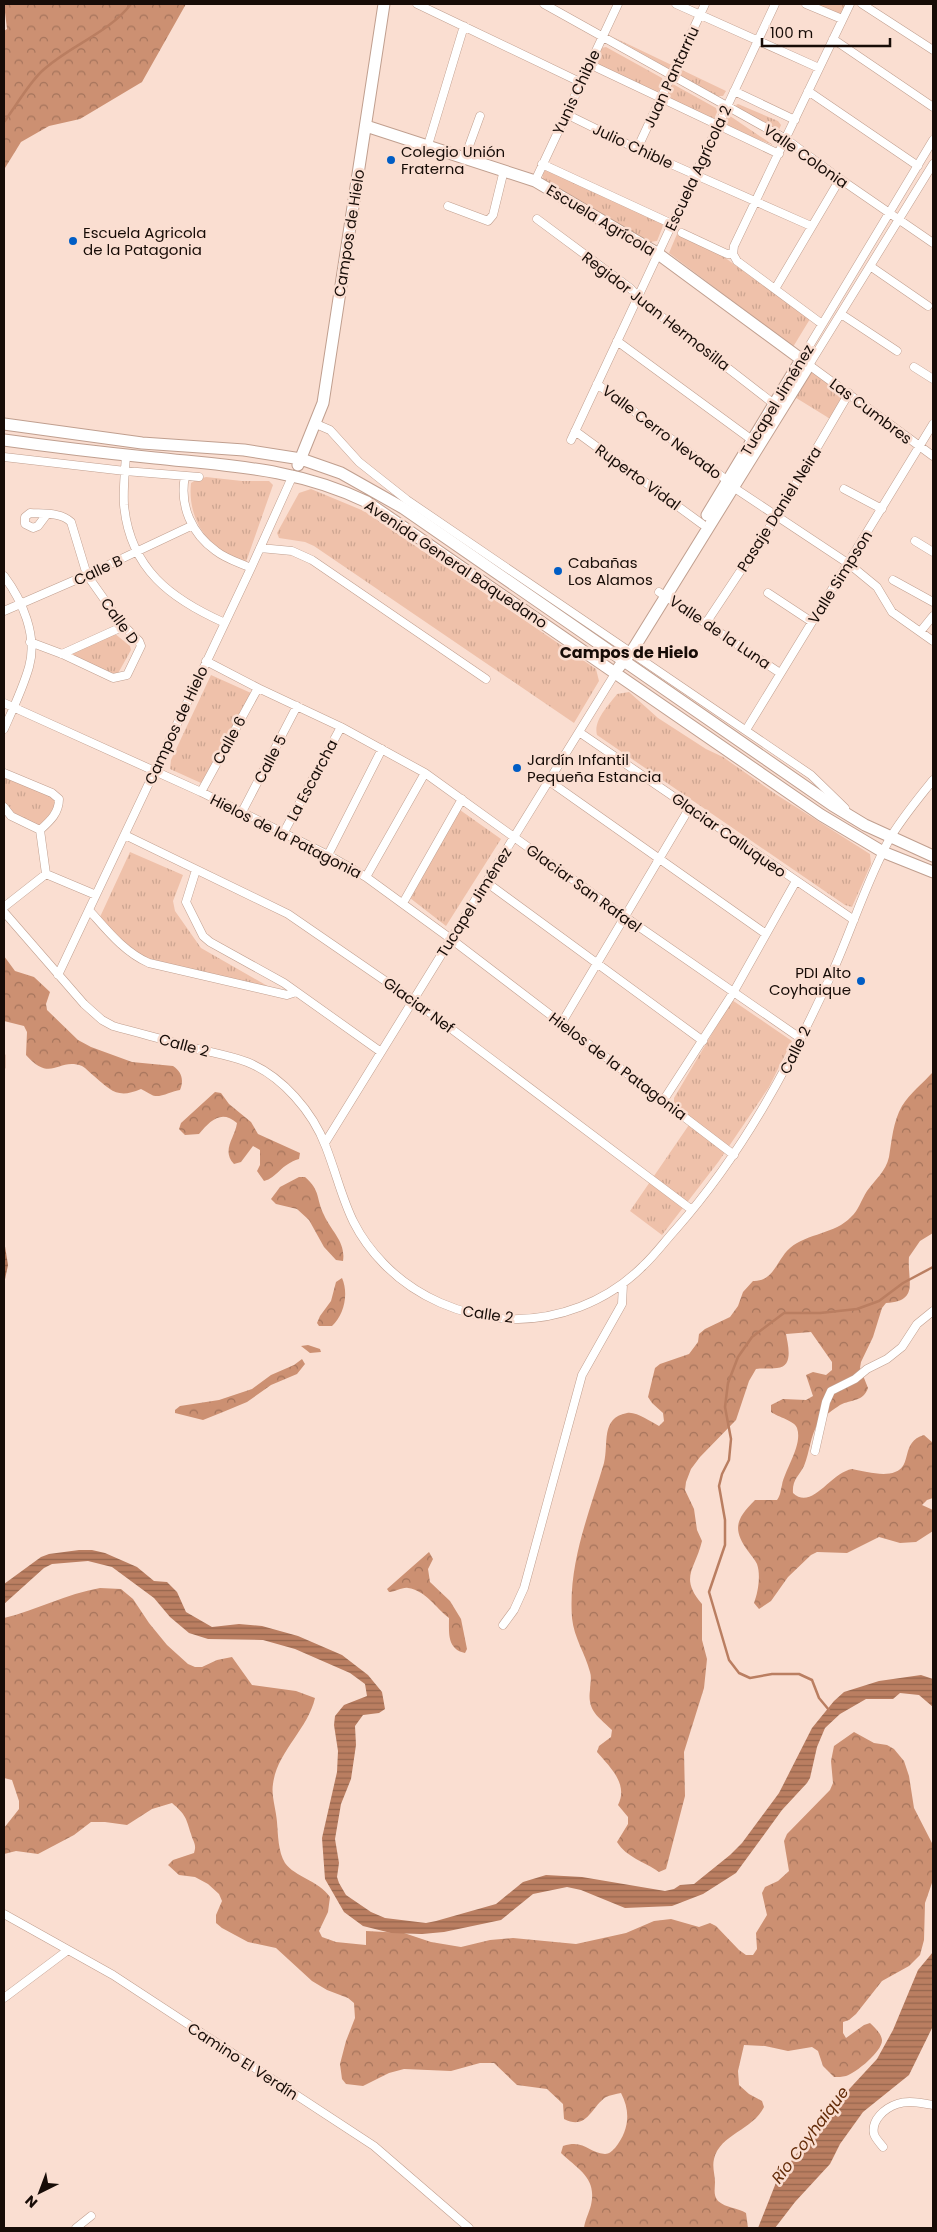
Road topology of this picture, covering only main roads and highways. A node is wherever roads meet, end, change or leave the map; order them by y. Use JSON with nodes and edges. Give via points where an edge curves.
{"nodes":[{"id":1,"x":384,"y":4,"type":"edge"},
{"id":2,"x":366,"y":126,"type":"junction"},
{"id":3,"x":806,"y":361,"type":"junction"},
{"id":4,"x":4,"y":424,"type":"edge"},
{"id":5,"x":4,"y":440,"type":"edge"},
{"id":6,"x":301,"y":459,"type":"junction"},
{"id":7,"x":293,"y":475,"type":"junction"},
{"id":8,"x":731,"y":484,"type":"junction"},
{"id":9,"x":662,"y":594,"type":"junction"},
{"id":10,"x":623,"y":661,"type":"junction"},
{"id":11,"x":616,"y":672,"type":"junction"},
{"id":12,"x":933,"y":856,"type":"edge"},
{"id":13,"x":933,"y":872,"type":"edge"}],
"edges":[{"from":1,"to":2,"type":"main road","name":"Campos de Hielo"},
{"from":2,"to":3,"type":"main road","name":"Escuela Agrícola","via":[[535,181],[657,253]]},
{"from":2,"to":6,"type":"main road","name":"Campos de Hielo","via":[[324,395]]},
{"from":3,"to":8,"type":"main road","name":"Tucapel Jiménez"},
{"from":3,"to":8,"type":"main road","name":"Tucapel Jiménez","via":[[752,440]]},
{"from":4,"to":6,"type":"main road","name":"Avenida General Baquedano"},
{"from":5,"to":7,"type":"main road","name":"Avenida General Baquedano"},
{"from":6,"to":7,"type":"main road","name":"Campos de Hielo"},
{"from":6,"to":10,"type":"main road","name":"Avenida General Baquedano","via":[[341,473],[377,492]]},
{"from":7,"to":11,"type":"main road","name":"Avenida General Baquedano","via":[[347,492],[367,502]]},
{"from":8,"to":9,"type":"main road","name":"Tucapel Jiménez"},
{"from":8,"to":9,"type":"main road","name":"Tucapel Jiménez","via":[[702,524]]},
{"from":9,"to":10,"type":"main road","name":"Tucapel Jiménez"},
{"from":10,"to":11,"type":"main road","name":"Tucapel Jiménez"},
{"from":10,"to":12,"type":"main road","name":"Avenida General Baquedano","via":[[865,825]]},
{"from":11,"to":13,"type":"main road","name":"Avenida General Baquedano","via":[[821,815],[883,852]]}]}
